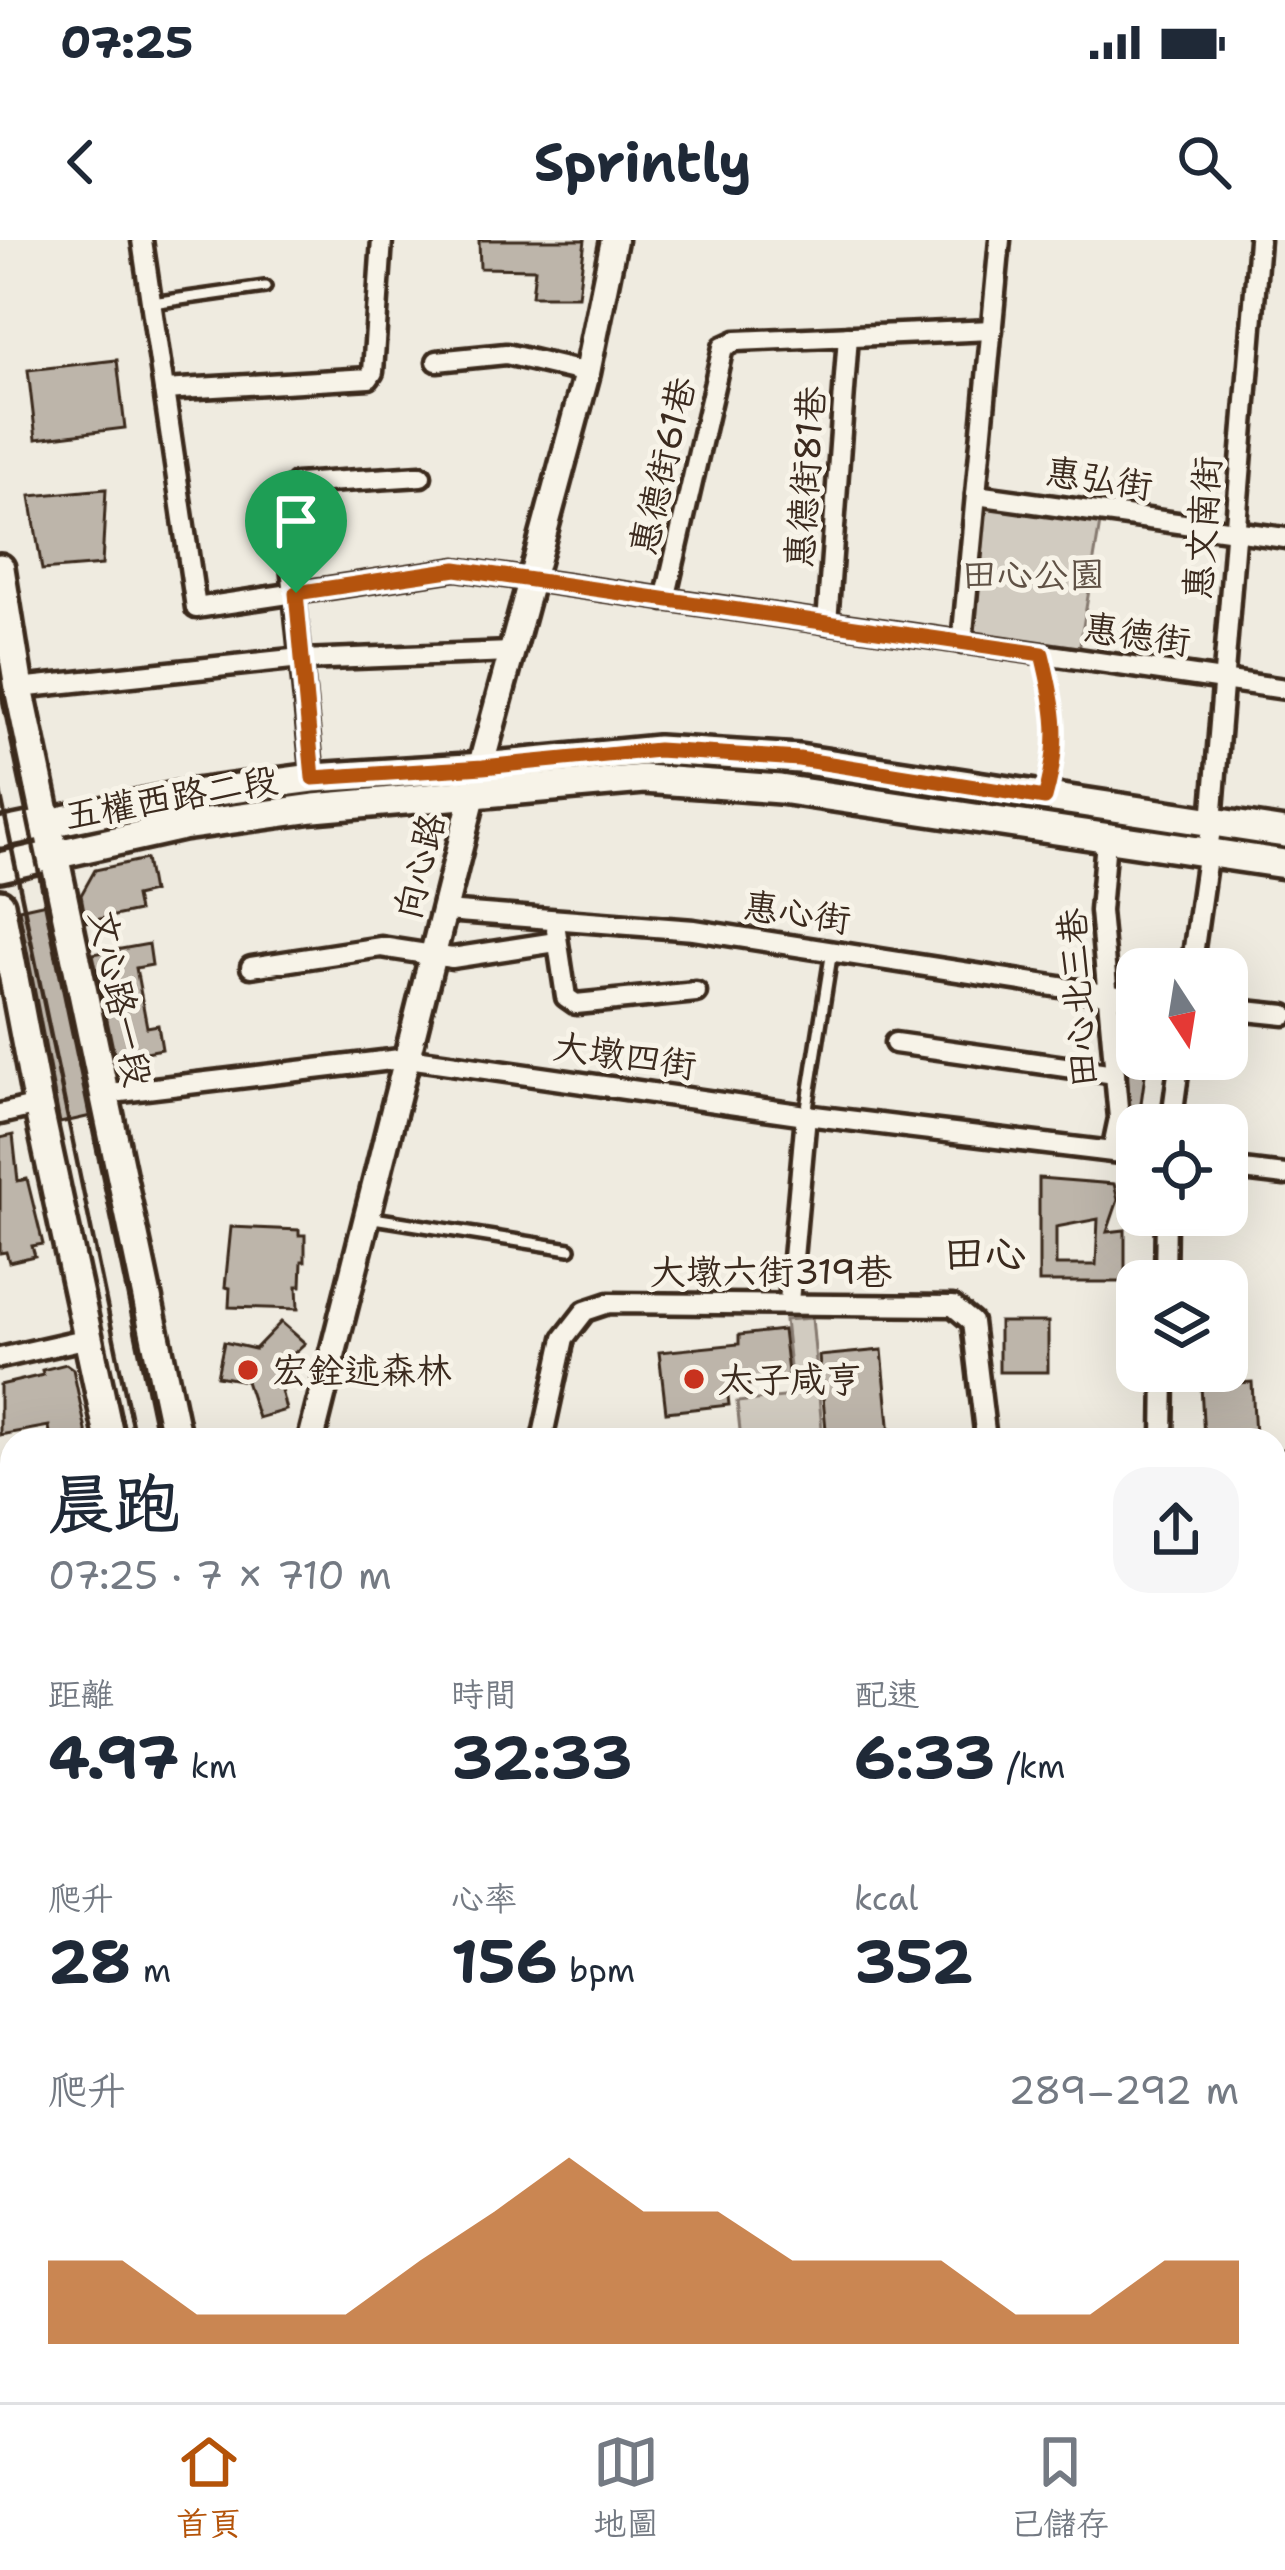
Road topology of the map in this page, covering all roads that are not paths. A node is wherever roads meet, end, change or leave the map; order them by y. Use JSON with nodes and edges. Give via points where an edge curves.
{"nodes":[{"id":1,"x":142,"y":240,"type":"edge"},
{"id":2,"x":382,"y":240,"type":"edge"},
{"id":3,"x":614,"y":240,"type":"edge"},
{"id":4,"x":1000,"y":240,"type":"edge"},
{"id":5,"x":1258,"y":240,"type":"edge"},
{"id":6,"x":265,"y":286,"type":"dead end"},
{"id":7,"x":152,"y":303,"type":"junction"},
{"id":8,"x":992,"y":330,"type":"junction"},
{"id":9,"x":848,"y":336,"type":"junction"},
{"id":10,"x":723,"y":347,"type":"joint"},
{"id":11,"x":436,"y":361,"type":"dead end"},
{"id":12,"x":586,"y":373,"type":"junction"},
{"id":13,"x":164,"y":390,"type":"junction"},
{"id":14,"x":421,"y":476,"type":"dead end"},
{"id":15,"x":976,"y":495,"type":"junction"},
{"id":16,"x":1235,"y":530,"type":"junction"},
{"id":17,"x":1285,"y":538,"type":"edge"},
{"id":18,"x":0,"y":568,"type":"edge"},
{"id":19,"x":529,"y":580,"type":"junction"},
{"id":20,"x":296,"y":593,"type":"junction"},
{"id":21,"x":665,"y":600,"type":"junction"},
{"id":22,"x":827,"y":623,"type":"junction"},
{"id":23,"x":962,"y":643,"type":"junction"},
{"id":24,"x":511,"y":652,"type":"junction"},
{"id":25,"x":1042,"y":654,"type":"junction"},
{"id":26,"x":302,"y":659,"type":"junction"},
{"id":27,"x":1224,"y":680,"type":"junction"},
{"id":28,"x":20,"y":688,"type":"junction"},
{"id":29,"x":1285,"y":689,"type":"edge"},
{"id":30,"x":483,"y":767,"type":"junction"},
{"id":31,"x":313,"y":778,"type":"junction"},
{"id":32,"x":473,"y":795,"type":"junction"},
{"id":33,"x":1045,"y":798,"type":"junction"},
{"id":34,"x":47,"y":821,"type":"junction"},
{"id":35,"x":1212,"y":822,"type":"junction"},
{"id":36,"x":0,"y":832,"type":"edge"},
{"id":37,"x":1285,"y":833,"type":"edge"},
{"id":38,"x":1106,"y":840,"type":"junction"},
{"id":39,"x":1205,"y":853,"type":"junction"},
{"id":40,"x":54,"y":855,"type":"junction"},
{"id":41,"x":1285,"y":864,"type":"edge"},
{"id":42,"x":0,"y":867,"type":"edge"},
{"id":43,"x":0,"y":904,"type":"edge"},
{"id":44,"x":445,"y":911,"type":"junction"},
{"id":45,"x":556,"y":919,"type":"junction"},
{"id":46,"x":556,"y":941,"type":"junction"},
{"id":47,"x":1194,"y":948,"type":"edge"},
{"id":48,"x":832,"y":950,"type":"junction"},
{"id":49,"x":434,"y":955,"type":"junction"},
{"id":50,"x":251,"y":968,"type":"dead end"},
{"id":51,"x":696,"y":992,"type":"dead end"},
{"id":52,"x":1107,"y":995,"type":"junction"},
{"id":53,"x":1116,"y":996,"type":"edge"},
{"id":54,"x":1248,"y":1011,"type":"edge"},
{"id":55,"x":1285,"y":1015,"type":"edge"},
{"id":56,"x":895,"y":1043,"type":"dead end"},
{"id":57,"x":408,"y":1058,"type":"junction"},
{"id":58,"x":1114,"y":1074,"type":"junction"},
{"id":59,"x":104,"y":1094,"type":"junction"},
{"id":60,"x":38,"y":1106,"type":"junction"},
{"id":61,"x":0,"y":1114,"type":"edge"},
{"id":62,"x":806,"y":1114,"type":"junction"},
{"id":63,"x":1112,"y":1151,"type":"junction"},
{"id":64,"x":1116,"y":1152,"type":"edge"},
{"id":65,"x":1248,"y":1171,"type":"edge"},
{"id":66,"x":1285,"y":1175,"type":"edge"},
{"id":67,"x":367,"y":1217,"type":"junction"},
{"id":68,"x":570,"y":1249,"type":"dead end"},
{"id":69,"x":788,"y":1302,"type":"junction"},
{"id":70,"x":88,"y":1338,"type":"junction"},
{"id":71,"x":0,"y":1358,"type":"edge"},
{"id":72,"x":1164,"y":1392,"type":"edge"},
{"id":73,"x":107,"y":1428,"type":"edge"},
{"id":74,"x":174,"y":1428,"type":"edge"},
{"id":75,"x":314,"y":1428,"type":"edge"},
{"id":76,"x":545,"y":1428,"type":"edge"},
{"id":77,"x":985,"y":1428,"type":"edge"},
{"id":78,"x":1163,"y":1428,"type":"edge"}],
"edges":[{"from":1,"to":7,"type":"street"},
{"from":2,"to":13,"type":"street","via":[[369,378]]},
{"from":3,"to":12,"type":"street","name":"向心路"},
{"from":4,"to":8,"type":"street"},
{"from":5,"to":16,"type":"street","name":"惠文南街"},
{"from":6,"to":7,"type":"lane"},
{"from":7,"to":13,"type":"street"},
{"from":8,"to":9,"type":"street","name":"惠德街81巷"},
{"from":8,"to":15,"type":"street"},
{"from":9,"to":10,"type":"street","name":"惠德街81巷"},
{"from":9,"to":22,"type":"street","name":"惠德街81巷"},
{"from":10,"to":21,"type":"street","name":"惠德街61巷"},
{"from":11,"to":12,"type":"street","via":[[506,354]]},
{"from":12,"to":19,"type":"street","name":"向心路"},
{"from":13,"to":20,"type":"street","name":"惠德街","via":[[196,608]]},
{"from":14,"to":20,"type":"street","via":[[296,484],[284,498]]},
{"from":15,"to":16,"type":"street","name":"惠弘街"},
{"from":15,"to":23,"type":"street"},
{"from":16,"to":17,"type":"street","name":"惠弘街"},
{"from":16,"to":27,"type":"street","name":"惠文南街"},
{"from":18,"to":28,"type":"main road","name":"文心路一段"},
{"from":19,"to":20,"type":"street","name":"惠德街","via":[[456,569]]},
{"from":19,"to":21,"type":"street","name":"惠德街"},
{"from":19,"to":24,"type":"street","name":"向心路"},
{"from":20,"to":26,"type":"street"},
{"from":21,"to":22,"type":"street","name":"惠德街"},
{"from":22,"to":23,"type":"street","name":"惠德街"},
{"from":23,"to":25,"type":"street","name":"惠德街"},
{"from":24,"to":26,"type":"street"},
{"from":24,"to":30,"type":"street","name":"向心路"},
{"from":25,"to":27,"type":"street","name":"惠德街"},
{"from":25,"to":33,"type":"lane","via":[[1058,732]]},
{"from":26,"to":28,"type":"street"},
{"from":26,"to":31,"type":"street"},
{"from":27,"to":29,"type":"street","name":"惠德街"},
{"from":27,"to":35,"type":"street","name":"惠文南街"},
{"from":28,"to":34,"type":"main road","name":"文心路一段"},
{"from":30,"to":31,"type":"main road","name":"五權西路二段"},
{"from":30,"to":32,"type":"street","name":"向心路"},
{"from":30,"to":33,"type":"main road","name":"五權西路二段","via":[[658,750],[722,752]]},
{"from":31,"to":34,"type":"main road","name":"五權西路二段"},
{"from":32,"to":38,"type":"main road","name":"五權西路二段","via":[[691,780]]},
{"from":32,"to":40,"type":"main road","name":"五權西路二段","via":[[183,826]]},
{"from":32,"to":44,"type":"street","name":"向心路"},
{"from":33,"to":35,"type":"main road","name":"五權西路二段"},
{"from":34,"to":36,"type":"main road","name":"五權西路二段"},
{"from":34,"to":40,"type":"main road","name":"文心路一段"},
{"from":35,"to":37,"type":"main road","name":"五權西路二段"},
{"from":35,"to":39,"type":"street","name":"惠文南街"},
{"from":38,"to":39,"type":"main road","name":"五權西路二段"},
{"from":38,"to":52,"type":"street","name":"田心北三巷","via":[[1100,910]]},
{"from":39,"to":41,"type":"main road","name":"五權西路二段"},
{"from":39,"to":47,"type":"street","name":"惠文南街"},
{"from":40,"to":42,"type":"main road","name":"五權西路二段"},
{"from":40,"to":59,"type":"main road","name":"文心路一段"},
{"from":43,"to":60,"type":"main road"},
{"from":44,"to":45,"type":"street","name":"惠心街"},
{"from":44,"to":49,"type":"street","name":"向心路"},
{"from":45,"to":46,"type":"street"},
{"from":45,"to":48,"type":"street","name":"惠心街"},
{"from":46,"to":49,"type":"street"},
{"from":46,"to":51,"type":"street","via":[[566,997],[576,1004]]},
{"from":48,"to":52,"type":"street","name":"惠心街"},
{"from":48,"to":62,"type":"lane"},
{"from":49,"to":50,"type":"street","via":[[381,947]]},
{"from":49,"to":57,"type":"street","name":"向心路"},
{"from":52,"to":53,"type":"street","name":"惠心街"},
{"from":52,"to":58,"type":"street","name":"田心北三巷"},
{"from":54,"to":55,"type":"street"},
{"from":56,"to":58,"type":"street"},
{"from":57,"to":59,"type":"street","name":"大墩四街"},
{"from":57,"to":62,"type":"street","name":"大墩四街"},
{"from":57,"to":67,"type":"street","name":"向心路"},
{"from":58,"to":63,"type":"street","name":"田心北三巷","via":[[1119,1118]]},
{"from":59,"to":74,"type":"main road","name":"文心路一段"},
{"from":60,"to":61,"type":"street"},
{"from":60,"to":70,"type":"main road"},
{"from":62,"to":63,"type":"street","name":"大墩四街"},
{"from":62,"to":69,"type":"street"},
{"from":63,"to":64,"type":"street","name":"大墩四街"},
{"from":65,"to":66,"type":"street"},
{"from":67,"to":68,"type":"lane"},
{"from":67,"to":75,"type":"street","name":"向心路"},
{"from":69,"to":76,"type":"street","name":"大墩六街319巷","via":[[609,1303],[585,1311],[565,1338]]},
{"from":69,"to":77,"type":"street","name":"大墩六街319巷","via":[[953,1306],[972,1322]]},
{"from":70,"to":71,"type":"street"},
{"from":70,"to":73,"type":"main road"},
{"from":72,"to":78,"type":"street"}]}
